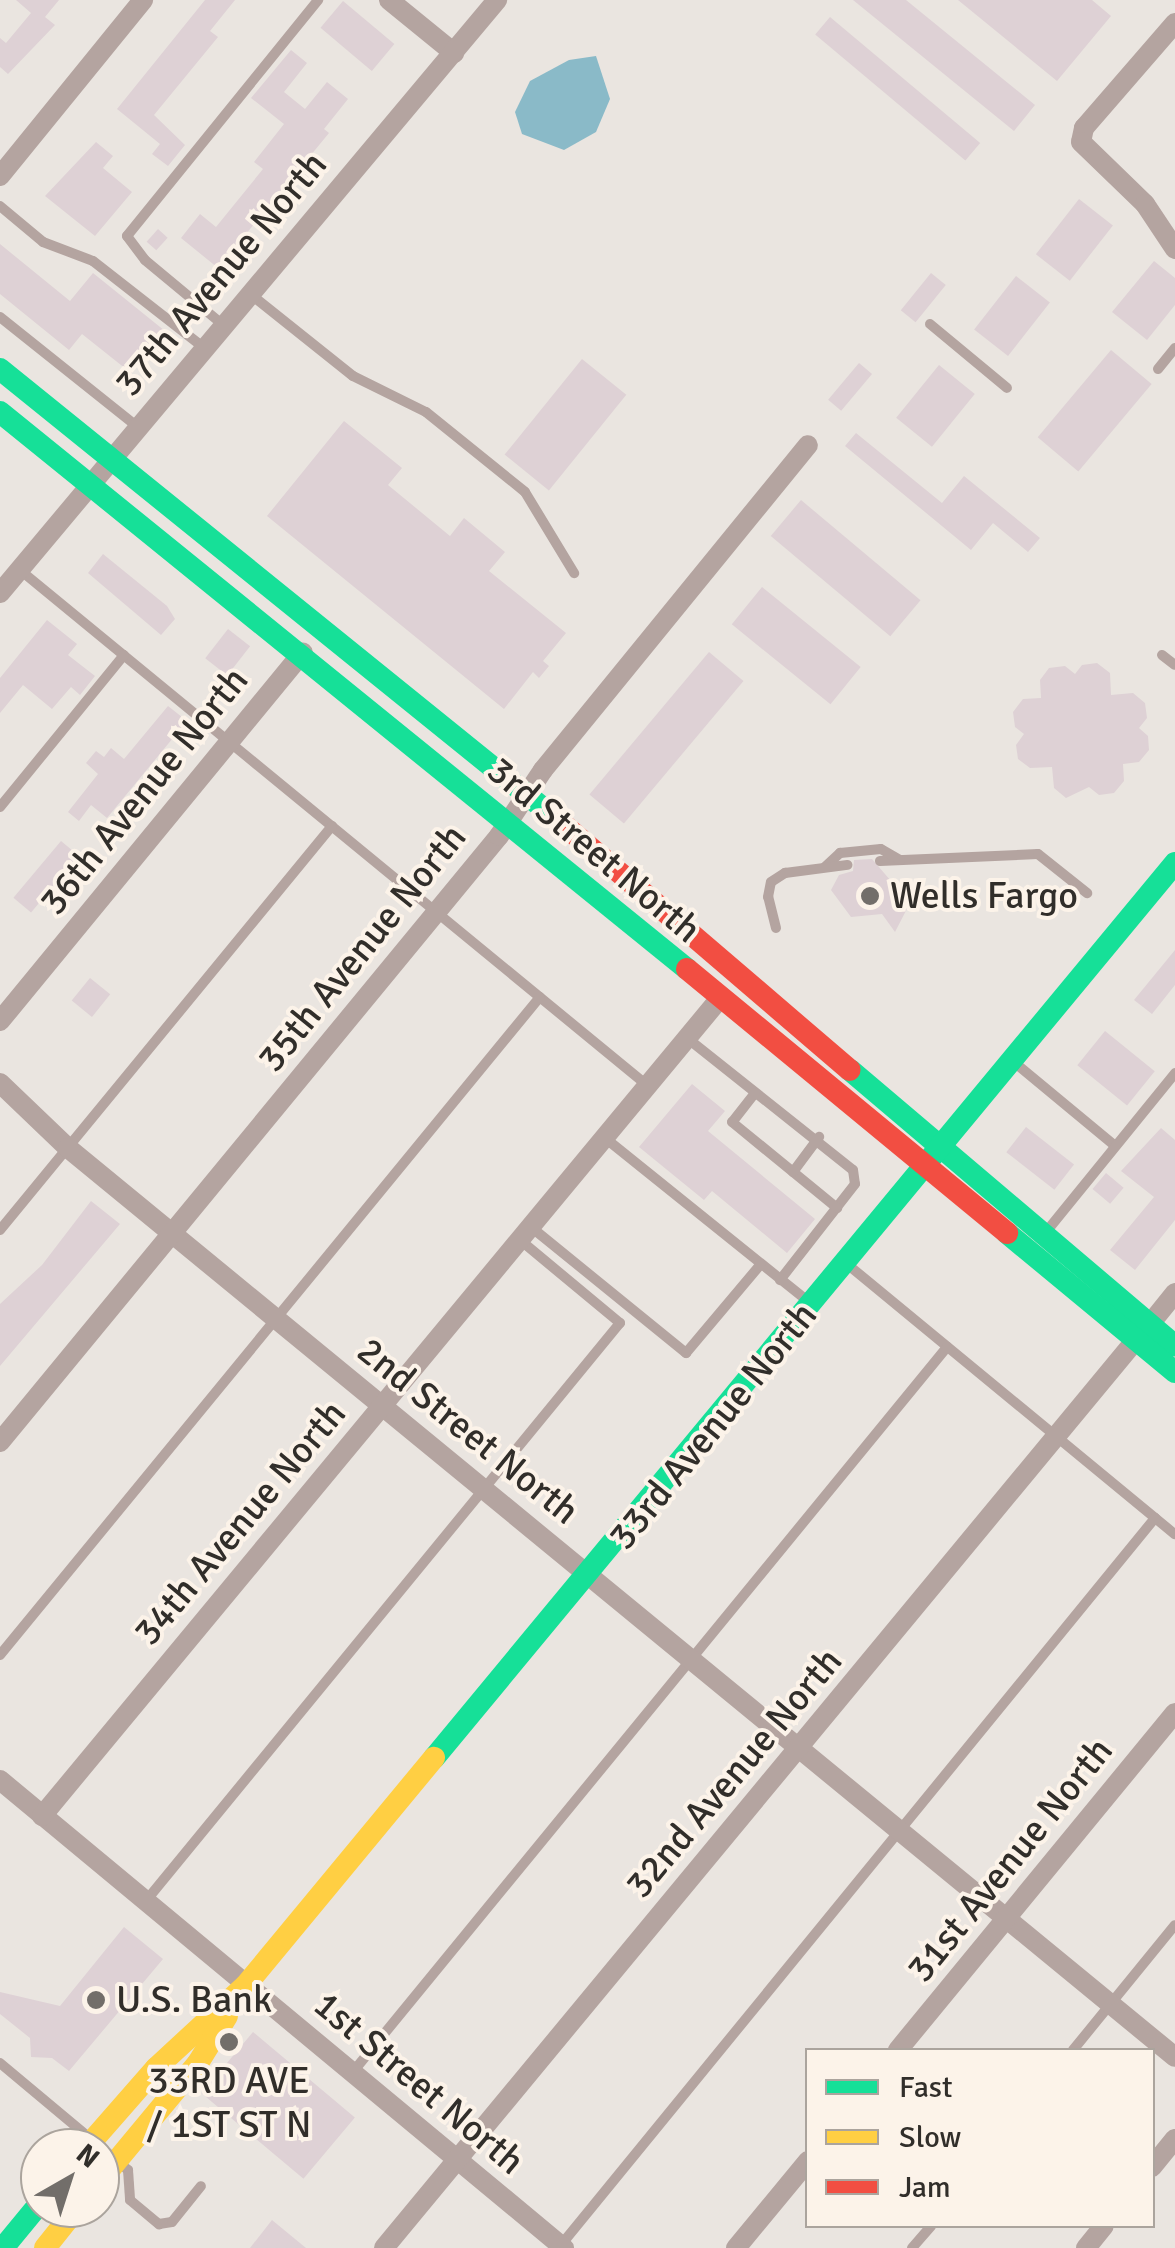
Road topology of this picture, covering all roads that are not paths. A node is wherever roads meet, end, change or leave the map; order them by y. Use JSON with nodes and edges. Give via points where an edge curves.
{"nodes":[{"id":1,"x":143,"y":0,"type":"edge"},
{"id":2,"x":318,"y":0,"type":"edge"},
{"id":3,"x":388,"y":0,"type":"edge"},
{"id":4,"x":497,"y":0,"type":"edge"},
{"id":5,"x":1175,"y":22,"type":"edge"},
{"id":6,"x":454,"y":54,"type":"junction"},
{"id":7,"x":0,"y":176,"type":"edge"},
{"id":8,"x":0,"y":206,"type":"edge"},
{"id":9,"x":1175,"y":248,"type":"edge"},
{"id":10,"x":248,"y":293,"type":"junction"},
{"id":11,"x":0,"y":317,"type":"edge"},
{"id":12,"x":222,"y":324,"type":"junction"},
{"id":13,"x":930,"y":324,"type":"dead end"},
{"id":14,"x":202,"y":348,"type":"junction"},
{"id":15,"x":1175,"y":348,"type":"edge"},
{"id":16,"x":0,"y":368,"type":"edge"},
{"id":17,"x":1158,"y":369,"type":"dead end"},
{"id":18,"x":1008,"y":388,"type":"dead end"},
{"id":19,"x":0,"y":412,"type":"edge"},
{"id":20,"x":138,"y":427,"type":"junction"},
{"id":21,"x":808,"y":445,"type":"dead end"},
{"id":22,"x":113,"y":458,"type":"junction"},
{"id":23,"x":92,"y":485,"type":"junction"},
{"id":24,"x":19,"y":570,"type":"junction"},
{"id":25,"x":574,"y":573,"type":"dead end"},
{"id":26,"x":0,"y":593,"type":"edge"},
{"id":27,"x":303,"y":652,"type":"junction"},
{"id":28,"x":1162,"y":654,"type":"dead end"},
{"id":29,"x":124,"y":655,"type":"junction"},
{"id":30,"x":1175,"y":666,"type":"edge"},
{"id":31,"x":231,"y":743,"type":"junction"},
{"id":32,"x":526,"y":792,"type":"junction"},
{"id":33,"x":0,"y":806,"type":"edge"},
{"id":34,"x":508,"y":824,"type":"junction"},
{"id":35,"x":332,"y":826,"type":"junction"},
{"id":36,"x":900,"y":860,"type":"junction"},
{"id":37,"x":880,"y":861,"type":"dead end"},
{"id":38,"x":1175,"y":863,"type":"edge"},
{"id":39,"x":848,"y":864,"type":"dead end"},
{"id":40,"x":824,"y":868,"type":"junction"},
{"id":41,"x":1087,"y":893,"type":"dead end"},
{"id":42,"x":437,"y":912,"type":"junction"},
{"id":43,"x":776,"y":928,"type":"dead end"},
{"id":44,"x":540,"y":997,"type":"junction"},
{"id":45,"x":721,"y":997,"type":"junction"},
{"id":46,"x":0,"y":1021,"type":"edge"},
{"id":47,"x":688,"y":1038,"type":"junction"},
{"id":48,"x":1013,"y":1061,"type":"junction"},
{"id":49,"x":1175,"y":1072,"type":"edge"},
{"id":50,"x":0,"y":1083,"type":"edge"},
{"id":51,"x":648,"y":1086,"type":"junction"},
{"id":52,"x":755,"y":1093,"type":"junction"},
{"id":53,"x":605,"y":1138,"type":"junction"},
{"id":54,"x":819,"y":1138,"type":"junction"},
{"id":55,"x":1116,"y":1146,"type":"junction"},
{"id":56,"x":68,"y":1148,"type":"junction"},
{"id":57,"x":932,"y":1158,"type":"junction"},
{"id":58,"x":793,"y":1172,"type":"junction"},
{"id":59,"x":838,"y":1208,"type":"junction"},
{"id":60,"x":0,"y":1230,"type":"edge"},
{"id":61,"x":525,"y":1233,"type":"junction"},
{"id":62,"x":173,"y":1234,"type":"junction"},
{"id":63,"x":1042,"y":1236,"type":"junction"},
{"id":64,"x":846,"y":1264,"type":"junction"},
{"id":65,"x":760,"y":1265,"type":"junction"},
{"id":66,"x":780,"y":1280,"type":"junction"},
{"id":67,"x":1175,"y":1293,"type":"edge"},
{"id":68,"x":813,"y":1304,"type":"junction"},
{"id":69,"x":276,"y":1318,"type":"junction"},
{"id":70,"x":1142,"y":1332,"type":"junction"},
{"id":71,"x":1175,"y":1346,"type":"edge"},
{"id":72,"x":947,"y":1347,"type":"junction"},
{"id":73,"x":1175,"y":1372,"type":"edge"},
{"id":74,"x":382,"y":1406,"type":"junction"},
{"id":75,"x":1057,"y":1437,"type":"junction"},
{"id":76,"x":0,"y":1442,"type":"edge"},
{"id":77,"x":484,"y":1489,"type":"junction"},
{"id":78,"x":1156,"y":1518,"type":"junction"},
{"id":79,"x":1175,"y":1534,"type":"edge"},
{"id":80,"x":590,"y":1576,"type":"junction"},
{"id":81,"x":0,"y":1655,"type":"edge"},
{"id":82,"x":691,"y":1659,"type":"junction"},
{"id":83,"x":1175,"y":1714,"type":"edge"},
{"id":84,"x":800,"y":1750,"type":"junction"},
{"id":85,"x":0,"y":1780,"type":"edge"},
{"id":86,"x":42,"y":1816,"type":"junction"},
{"id":87,"x":903,"y":1833,"type":"junction"},
{"id":88,"x":145,"y":1902,"type":"junction"},
{"id":89,"x":1006,"y":1918,"type":"junction"},
{"id":90,"x":1175,"y":1926,"type":"edge"},
{"id":91,"x":246,"y":1985,"type":"junction"},
{"id":92,"x":1111,"y":2004,"type":"junction"},
{"id":93,"x":900,"y":2048,"type":"edge"},
{"id":94,"x":1075,"y":2048,"type":"edge"},
{"id":95,"x":1175,"y":2056,"type":"edge"},
{"id":96,"x":0,"y":2063,"type":"edge"},
{"id":97,"x":352,"y":2073,"type":"junction"},
{"id":98,"x":71,"y":2128,"type":"edge"},
{"id":99,"x":103,"y":2128,"type":"edge"},
{"id":100,"x":1175,"y":2139,"type":"edge"},
{"id":101,"x":120,"y":2156,"type":"edge"},
{"id":102,"x":458,"y":2160,"type":"junction"},
{"id":103,"x":1155,"y":2163,"type":"edge"},
{"id":104,"x":120,"y":2164,"type":"edge"},
{"id":105,"x":805,"y":2165,"type":"edge"},
{"id":106,"x":201,"y":2186,"type":"dead end"},
{"id":107,"x":20,"y":2227,"type":"edge"},
{"id":108,"x":60,"y":2228,"type":"edge"},
{"id":109,"x":928,"y":2228,"type":"edge"},
{"id":110,"x":1102,"y":2228,"type":"edge"},
{"id":111,"x":561,"y":2247,"type":"edge"},
{"id":112,"x":3,"y":2248,"type":"edge"},
{"id":113,"x":44,"y":2248,"type":"edge"},
{"id":114,"x":384,"y":2248,"type":"edge"},
{"id":115,"x":736,"y":2248,"type":"edge"},
{"id":116,"x":912,"y":2248,"type":"edge"},
{"id":117,"x":1086,"y":2248,"type":"edge"}],
"edges":[{"from":1,"to":7,"type":"street"},
{"from":2,"to":12,"type":"lane","via":[[127,236],[145,260]]},
{"from":3,"to":6,"type":"street"},
{"from":4,"to":6,"type":"street","name":"37th Avenue North"},
{"from":5,"to":9,"type":"street","via":[[1084,128],[1080,142],[1145,204]]},
{"from":6,"to":10,"type":"street","name":"37th Avenue North"},
{"from":8,"to":14,"type":"lane","via":[[43,242],[108,272]]},
{"from":10,"to":12,"type":"street","name":"37th Avenue North"},
{"from":10,"to":25,"type":"lane","via":[[353,376],[426,412],[526,492]]},
{"from":11,"to":20,"type":"lane"},
{"from":12,"to":14,"type":"street","name":"37th Avenue North"},
{"from":13,"to":18,"type":"lane"},
{"from":14,"to":20,"type":"street","name":"37th Avenue North"},
{"from":15,"to":17,"type":"lane"},
{"from":16,"to":22,"type":"main road","name":"3rd Street North"},
{"from":19,"to":23,"type":"main road","name":"3rd Street North"},
{"from":20,"to":22,"type":"street","name":"37th Avenue North"},
{"from":21,"to":32,"type":"street","name":"35th Avenue North"},
{"from":22,"to":23,"type":"street","name":"37th Avenue North"},
{"from":22,"to":32,"type":"main road","name":"3rd Street North"},
{"from":23,"to":24,"type":"street","name":"37th Avenue North"},
{"from":23,"to":27,"type":"main road","name":"3rd Street North"},
{"from":24,"to":26,"type":"street","name":"37th Avenue North"},
{"from":24,"to":29,"type":"lane"},
{"from":27,"to":31,"type":"street","name":"36th Avenue North"},
{"from":27,"to":34,"type":"main road","name":"3rd Street North"},
{"from":28,"to":30,"type":"lane"},
{"from":29,"to":31,"type":"lane"},
{"from":29,"to":33,"type":"lane"},
{"from":31,"to":35,"type":"lane"},
{"from":31,"to":46,"type":"street","name":"36th Avenue North"},
{"from":32,"to":34,"type":"street","name":"35th Avenue North"},
{"from":32,"to":57,"type":"main road","name":"3rd Street North"},
{"from":34,"to":42,"type":"street","name":"35th Avenue North"},
{"from":34,"to":45,"type":"main road","name":"3rd Street North"},
{"from":35,"to":42,"type":"lane"},
{"from":35,"to":56,"type":"lane"},
{"from":36,"to":37,"type":"lane"},
{"from":36,"to":40,"type":"lane","via":[[882,848],[840,853]]},
{"from":36,"to":41,"type":"lane","via":[[1038,854]]},
{"from":38,"to":48,"type":"main road","name":"33rd Avenue North"},
{"from":39,"to":40,"type":"lane"},
{"from":40,"to":43,"type":"lane","via":[[771,882]]},
{"from":42,"to":44,"type":"lane"},
{"from":42,"to":62,"type":"street","name":"35th Avenue North"},
{"from":44,"to":51,"type":"lane"},
{"from":44,"to":69,"type":"lane"},
{"from":45,"to":47,"type":"street","name":"34th Avenue North"},
{"from":45,"to":57,"type":"main road","name":"3rd Street North"},
{"from":47,"to":51,"type":"street","name":"34th Avenue North"},
{"from":47,"to":52,"type":"lane"},
{"from":48,"to":55,"type":"lane"},
{"from":48,"to":57,"type":"main road","name":"33rd Avenue North"},
{"from":49,"to":55,"type":"lane"},
{"from":50,"to":56,"type":"street","name":"2nd Street North"},
{"from":51,"to":53,"type":"street","name":"34th Avenue North"},
{"from":52,"to":54,"type":"lane"},
{"from":52,"to":58,"type":"lane","via":[[732,1122]]},
{"from":53,"to":61,"type":"street","name":"34th Avenue North"},
{"from":53,"to":65,"type":"lane"},
{"from":54,"to":58,"type":"lane"},
{"from":54,"to":59,"type":"lane","via":[[854,1170],[855,1184]]},
{"from":55,"to":63,"type":"lane"},
{"from":56,"to":60,"type":"lane"},
{"from":56,"to":62,"type":"street","name":"2nd Street North"},
{"from":57,"to":63,"type":"main road","name":"3rd Street North"},
{"from":57,"to":64,"type":"main road","name":"33rd Avenue North"},
{"from":57,"to":70,"type":"main road","name":"3rd Street North"},
{"from":58,"to":59,"type":"lane"},
{"from":59,"to":66,"type":"lane"},
{"from":61,"to":65,"type":"lane","via":[[686,1353]]},
{"from":61,"to":74,"type":"street","name":"34th Avenue North"},
{"from":61,"to":77,"type":"lane","via":[[620,1323]]},
{"from":62,"to":69,"type":"street","name":"2nd Street North"},
{"from":62,"to":76,"type":"street","name":"35th Avenue North"},
{"from":63,"to":70,"type":"main road","name":"3rd Street North"},
{"from":64,"to":68,"type":"main road","name":"33rd Avenue North"},
{"from":64,"to":72,"type":"lane"},
{"from":65,"to":66,"type":"lane"},
{"from":66,"to":68,"type":"lane"},
{"from":67,"to":70,"type":"street","name":"32nd Avenue North"},
{"from":68,"to":80,"type":"main road","name":"33rd Avenue North"},
{"from":69,"to":74,"type":"street","name":"2nd Street North"},
{"from":69,"to":81,"type":"lane"},
{"from":70,"to":71,"type":"main road","name":"3rd Street North"},
{"from":70,"to":73,"type":"main road","name":"3rd Street North"},
{"from":70,"to":75,"type":"street","name":"32nd Avenue North"},
{"from":72,"to":75,"type":"lane"},
{"from":72,"to":82,"type":"lane"},
{"from":74,"to":77,"type":"street","name":"2nd Street North"},
{"from":74,"to":86,"type":"street","name":"34th Avenue North"},
{"from":75,"to":78,"type":"lane"},
{"from":75,"to":84,"type":"street","name":"32nd Avenue North"},
{"from":77,"to":80,"type":"street","name":"2nd Street North"},
{"from":77,"to":88,"type":"lane"},
{"from":78,"to":79,"type":"lane"},
{"from":78,"to":87,"type":"lane"},
{"from":80,"to":82,"type":"street","name":"2nd Street North"},
{"from":80,"to":91,"type":"main road","name":"33rd Avenue North"},
{"from":82,"to":84,"type":"street","name":"2nd Street North"},
{"from":82,"to":97,"type":"lane"},
{"from":83,"to":89,"type":"street","name":"31st Avenue North"},
{"from":84,"to":87,"type":"street","name":"2nd Street North"},
{"from":84,"to":102,"type":"street","name":"32nd Avenue North"},
{"from":85,"to":86,"type":"street","name":"1st Street North"},
{"from":86,"to":88,"type":"street","name":"1st Street North"},
{"from":87,"to":89,"type":"street","name":"2nd Street North"},
{"from":87,"to":111,"type":"lane"},
{"from":88,"to":91,"type":"street","name":"1st Street North"},
{"from":89,"to":92,"type":"street","name":"2nd Street North"},
{"from":89,"to":93,"type":"street","name":"31st Avenue North"},
{"from":90,"to":92,"type":"lane"},
{"from":91,"to":97,"type":"street","name":"1st Street North"},
{"from":91,"to":99,"type":"main road","name":"33rd Avenue North"},
{"from":91,"to":101,"type":"main road","name":"33rd Avenue North","via":[[198,2062]]},
{"from":92,"to":94,"type":"lane"},
{"from":92,"to":95,"type":"street","name":"2nd Street North"},
{"from":96,"to":98,"type":"lane"},
{"from":97,"to":102,"type":"street","name":"1st Street North"},
{"from":100,"to":103,"type":"street"},
{"from":102,"to":111,"type":"street","name":"1st Street North"},
{"from":102,"to":114,"type":"street","name":"32nd Avenue North"},
{"from":104,"to":106,"type":"lane","via":[[130,2177],[130,2200],[159,2224],[172,2222]]},
{"from":105,"to":115,"type":"street"},
{"from":107,"to":112,"type":"main road"},
{"from":108,"to":113,"type":"main road"},
{"from":109,"to":116,"type":"lane"},
{"from":110,"to":117,"type":"street"}]}
